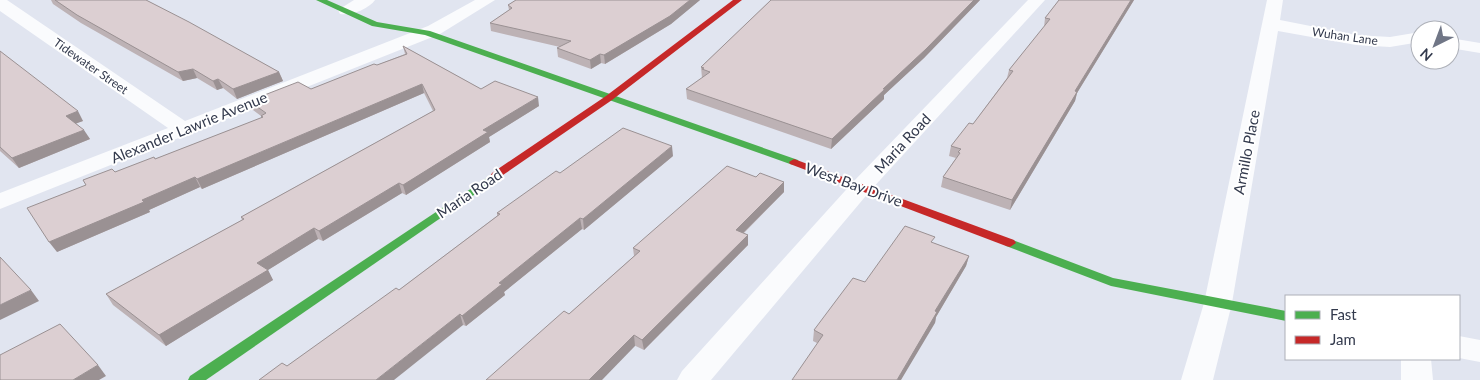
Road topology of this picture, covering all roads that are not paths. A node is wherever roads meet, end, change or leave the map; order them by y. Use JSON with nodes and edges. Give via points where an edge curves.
{"nodes":[{"id":1,"x":320,"y":0,"type":"edge"},
{"id":2,"x":367,"y":0,"type":"edge"},
{"id":3,"x":487,"y":0,"type":"edge"},
{"id":4,"x":738,"y":0,"type":"edge"},
{"id":5,"x":1037,"y":0,"type":"edge"},
{"id":6,"x":1275,"y":0,"type":"edge"},
{"id":7,"x":0,"y":3,"type":"edge"},
{"id":8,"x":346,"y":10,"type":"junction"},
{"id":9,"x":1270,"y":24,"type":"junction"},
{"id":10,"x":427,"y":33,"type":"junction"},
{"id":11,"x":1410,"y":39,"type":"edge"},
{"id":12,"x":1460,"y":44,"type":"edge"},
{"id":13,"x":1480,"y":48,"type":"edge"},
{"id":14,"x":609,"y":98,"type":"junction"},
{"id":15,"x":183,"y":129,"type":"junction"},
{"id":16,"x":862,"y":186,"type":"junction"},
{"id":17,"x":0,"y":202,"type":"edge"},
{"id":18,"x":1218,"y":304,"type":"junction"},
{"id":19,"x":1285,"y":316,"type":"edge"},
{"id":20,"x":1416,"y":360,"type":"edge"},
{"id":21,"x":195,"y":380,"type":"edge"},
{"id":22,"x":692,"y":380,"type":"edge"},
{"id":23,"x":1197,"y":380,"type":"edge"},
{"id":24,"x":1416,"y":380,"type":"edge"}],
"edges":[{"from":1,"to":8,"type":"street","name":"West Bay Drive"},
{"from":2,"to":8,"type":"street"},
{"from":3,"to":10,"type":"street","name":"Alexander Lawrie Avenue"},
{"from":4,"to":14,"type":"street","name":"Maria Road"},
{"from":5,"to":16,"type":"street","name":"Maria Road"},
{"from":6,"to":9,"type":"street","name":"Armillo Place"},
{"from":7,"to":15,"type":"street","name":"Tidewater Street"},
{"from":8,"to":10,"type":"street","name":"West Bay Drive","via":[[375,24]]},
{"from":9,"to":11,"type":"street","name":"Wuhan Lane","via":[[1356,40],[1390,42]]},
{"from":9,"to":18,"type":"street","name":"Armillo Place"},
{"from":10,"to":14,"type":"street","name":"West Bay Drive"},
{"from":10,"to":15,"type":"street","name":"Alexander Lawrie Avenue"},
{"from":12,"to":13,"type":"street"},
{"from":14,"to":16,"type":"street","name":"West Bay Drive"},
{"from":14,"to":21,"type":"street","name":"Maria Road"},
{"from":15,"to":17,"type":"street","name":"Alexander Lawrie Avenue"},
{"from":16,"to":18,"type":"street","name":"West Bay Drive","via":[[1111,282]]},
{"from":16,"to":22,"type":"street","name":"Maria Road"},
{"from":18,"to":19,"type":"street","name":"West Bay Drive"},
{"from":18,"to":23,"type":"street","name":"Armillo Place"},
{"from":20,"to":24,"type":"street"}]}
